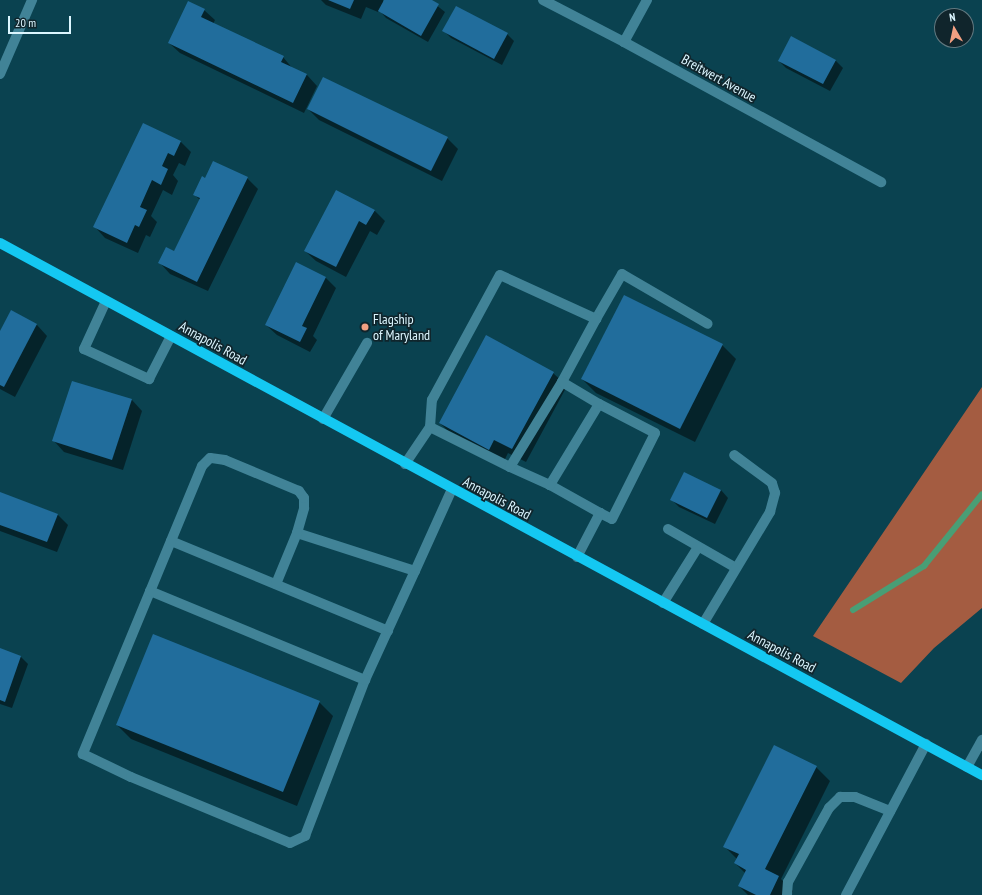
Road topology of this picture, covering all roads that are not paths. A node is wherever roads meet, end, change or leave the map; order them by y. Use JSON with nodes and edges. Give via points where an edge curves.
{"nodes":[{"id":1,"x":32,"y":0,"type":"edge"},
{"id":2,"x":542,"y":0,"type":"edge"},
{"id":3,"x":647,"y":0,"type":"edge"},
{"id":4,"x":624,"y":42,"type":"junction"},
{"id":5,"x":0,"y":74,"type":"edge"},
{"id":6,"x":880,"y":182,"type":"dead end"},
{"id":7,"x":0,"y":243,"type":"edge"},
{"id":8,"x":106,"y":301,"type":"junction"},
{"id":9,"x":596,"y":319,"type":"junction"},
{"id":10,"x":708,"y":324,"type":"dead end"},
{"id":11,"x":171,"y":336,"type":"junction"},
{"id":12,"x":367,"y":343,"type":"dead end"},
{"id":13,"x":562,"y":382,"type":"junction"},
{"id":14,"x":599,"y":404,"type":"junction"},
{"id":15,"x":324,"y":419,"type":"junction"},
{"id":16,"x":430,"y":426,"type":"junction"},
{"id":17,"x":734,"y":455,"type":"dead end"},
{"id":18,"x":405,"y":464,"type":"junction"},
{"id":19,"x":510,"y":467,"type":"junction"},
{"id":20,"x":550,"y":486,"type":"junction"},
{"id":21,"x":452,"y":489,"type":"junction"},
{"id":22,"x":600,"y":513,"type":"junction"},
{"id":23,"x":668,"y":529,"type":"dead end"},
{"id":24,"x":297,"y":533,"type":"junction"},
{"id":25,"x":171,"y":541,"type":"junction"},
{"id":26,"x":698,"y":547,"type":"junction"},
{"id":27,"x":577,"y":557,"type":"junction"},
{"id":28,"x":736,"y":568,"type":"junction"},
{"id":29,"x":416,"y":571,"type":"junction"},
{"id":30,"x":276,"y":584,"type":"junction"},
{"id":31,"x":150,"y":591,"type":"junction"},
{"id":32,"x":663,"y":603,"type":"junction"},
{"id":33,"x":703,"y":624,"type":"junction"},
{"id":34,"x":388,"y":631,"type":"junction"},
{"id":35,"x":365,"y":680,"type":"junction"},
{"id":36,"x":982,"y":740,"type":"edge"},
{"id":37,"x":926,"y":744,"type":"junction"},
{"id":38,"x":967,"y":767,"type":"junction"},
{"id":39,"x":982,"y":775,"type":"edge"},
{"id":40,"x":890,"y":811,"type":"junction"},
{"id":41,"x":787,"y":895,"type":"edge"},
{"id":42,"x":846,"y":895,"type":"edge"}],
"edges":[{"from":1,"to":5,"type":"street"},
{"from":2,"to":4,"type":"street","name":"Breitwert Avenue"},
{"from":3,"to":4,"type":"street"},
{"from":4,"to":6,"type":"street","name":"Breitwert Avenue"},
{"from":7,"to":8,"type":"main road","name":"Annapolis Road"},
{"from":8,"to":11,"type":"main road","name":"Annapolis Road"},
{"from":8,"to":11,"type":"street","via":[[84,350],[149,379]]},
{"from":9,"to":10,"type":"street","via":[[622,274]]},
{"from":9,"to":13,"type":"street"},
{"from":9,"to":16,"type":"street","via":[[500,275],[432,400]]},
{"from":11,"to":15,"type":"main road","name":"Annapolis Road"},
{"from":12,"to":15,"type":"street"},
{"from":13,"to":14,"type":"street"},
{"from":13,"to":19,"type":"street"},
{"from":14,"to":20,"type":"street"},
{"from":14,"to":22,"type":"street","via":[[656,433],[612,519]]},
{"from":15,"to":18,"type":"main road","name":"Annapolis Road"},
{"from":16,"to":18,"type":"street"},
{"from":16,"to":19,"type":"street"},
{"from":17,"to":28,"type":"street","via":[[772,483],[775,493],[770,512]]},
{"from":18,"to":21,"type":"main road","name":"Annapolis Road"},
{"from":19,"to":20,"type":"street"},
{"from":20,"to":22,"type":"street"},
{"from":21,"to":27,"type":"main road","name":"Annapolis Road"},
{"from":21,"to":29,"type":"street"},
{"from":22,"to":27,"type":"street"},
{"from":23,"to":26,"type":"street"},
{"from":24,"to":25,"type":"street","via":[[304,508],[304,498],[299,491],[225,460],[210,458],[202,466]]},
{"from":24,"to":29,"type":"street"},
{"from":24,"to":30,"type":"street"},
{"from":25,"to":30,"type":"street"},
{"from":25,"to":31,"type":"street"},
{"from":26,"to":28,"type":"street"},
{"from":26,"to":32,"type":"street"},
{"from":27,"to":32,"type":"main road","name":"Annapolis Road"},
{"from":28,"to":33,"type":"street"},
{"from":29,"to":34,"type":"street"},
{"from":30,"to":34,"type":"street"},
{"from":31,"to":35,"type":"street"},
{"from":31,"to":35,"type":"street","via":[[83,754],[290,843],[305,836]]},
{"from":32,"to":33,"type":"main road","name":"Annapolis Road"},
{"from":33,"to":37,"type":"main road","name":"Annapolis Road"},
{"from":34,"to":35,"type":"street"},
{"from":36,"to":38,"type":"street"},
{"from":37,"to":38,"type":"main road","name":"Annapolis Road"},
{"from":37,"to":40,"type":"street"},
{"from":38,"to":39,"type":"main road","name":"Annapolis Road"},
{"from":40,"to":41,"type":"street","via":[[855,797],[840,797],[830,808],[788,882]]},
{"from":40,"to":42,"type":"street"}]}
